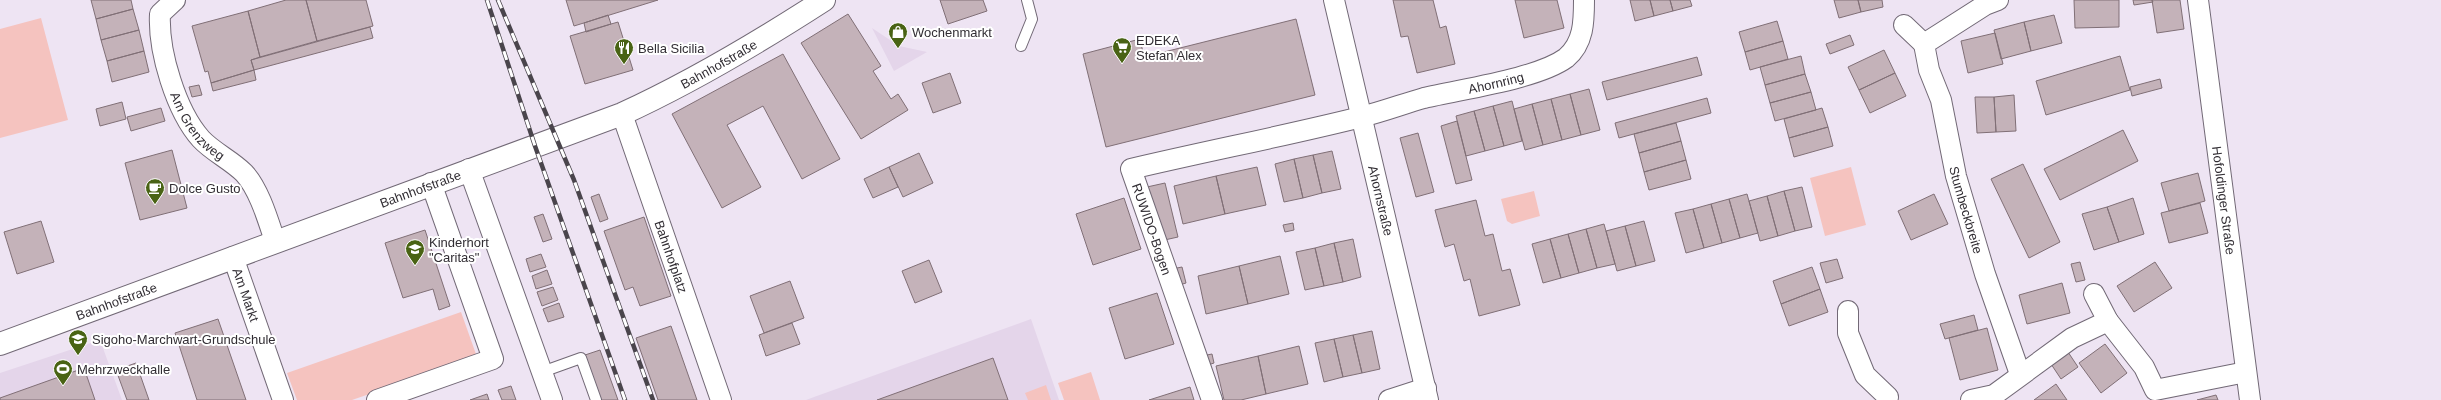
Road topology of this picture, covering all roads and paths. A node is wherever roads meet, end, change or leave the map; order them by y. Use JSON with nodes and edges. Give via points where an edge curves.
{"nodes":[{"id":1,"x":175,"y":0,"type":"edge"},
{"id":2,"x":824,"y":0,"type":"edge"},
{"id":3,"x":1027,"y":0,"type":"edge"},
{"id":4,"x":1334,"y":0,"type":"edge"},
{"id":5,"x":1584,"y":0,"type":"edge"},
{"id":6,"x":1998,"y":0,"type":"edge"},
{"id":7,"x":2198,"y":0,"type":"edge"},
{"id":8,"x":1904,"y":25,"type":"dead end"},
{"id":9,"x":1924,"y":44,"type":"junction"},
{"id":10,"x":1021,"y":46,"type":"dead end"},
{"id":11,"x":622,"y":114,"type":"junction"},
{"id":12,"x":1363,"y":117,"type":"junction"},
{"id":13,"x":470,"y":169,"type":"junction"},
{"id":14,"x":431,"y":183,"type":"junction"},
{"id":15,"x":275,"y":241,"type":"junction"},
{"id":16,"x":233,"y":257,"type":"junction"},
{"id":17,"x":2094,"y":294,"type":"dead end"},
{"id":18,"x":1848,"y":311,"type":"dead end"},
{"id":19,"x":2108,"y":321,"type":"junction"},
{"id":20,"x":0,"y":344,"type":"edge"},
{"id":21,"x":542,"y":372,"type":"junction"},
{"id":22,"x":2246,"y":372,"type":"junction"},
{"id":23,"x":2020,"y":374,"type":"junction"},
{"id":24,"x":1427,"y":394,"type":"edge"},
{"id":25,"x":2148,"y":395,"type":"edge"},
{"id":26,"x":1891,"y":399,"type":"edge"},
{"id":27,"x":283,"y":400,"type":"edge"},
{"id":28,"x":377,"y":400,"type":"edge"},
{"id":29,"x":552,"y":400,"type":"edge"},
{"id":30,"x":596,"y":400,"type":"edge"},
{"id":31,"x":721,"y":400,"type":"edge"},
{"id":32,"x":1212,"y":400,"type":"edge"},
{"id":33,"x":1389,"y":400,"type":"edge"},
{"id":34,"x":1971,"y":400,"type":"edge"},
{"id":35,"x":2250,"y":400,"type":"edge"}],
"edges":[{"from":1,"to":15,"type":"street","name":"Am Grenzweg","via":[[160,14],[159,34],[175,92],[187,119],[201,139],[245,173],[263,206]]},
{"from":2,"to":11,"type":"street","name":"Bahnhofstraße","via":[[657,98]]},
{"from":3,"to":10,"type":"lane","via":[[1032,19]]},
{"from":4,"to":12,"type":"street","name":"Ahornstraße"},
{"from":5,"to":12,"type":"street","name":"Ahornring","via":[[1582,36],[1566,57],[1546,70],[1423,99]]},
{"from":6,"to":9,"type":"street","via":[[1985,4]]},
{"from":7,"to":22,"type":"street","name":"Hofoldinger Straße"},
{"from":8,"to":9,"type":"street"},
{"from":9,"to":23,"type":"street","name":"Stumbeckbreite","via":[[1929,70],[1941,100],[1956,176],[1985,274]]},
{"from":11,"to":13,"type":"street","name":"Bahnhofstraße"},
{"from":11,"to":31,"type":"street","name":"Bahnhofplatz"},
{"from":12,"to":24,"type":"street","name":"Ahornstraße"},
{"from":12,"to":32,"type":"street","name":"RUWIDO-Bogen","via":[[1131,169]]},
{"from":13,"to":14,"type":"street","name":"Bahnhofstraße"},
{"from":13,"to":21,"type":"street"},
{"from":14,"to":15,"type":"street","name":"Bahnhofstraße"},
{"from":14,"to":28,"type":"street","via":[[494,359]]},
{"from":15,"to":16,"type":"street","name":"Bahnhofstraße"},
{"from":16,"to":20,"type":"street","name":"Bahnhofstraße"},
{"from":16,"to":27,"type":"street","name":"Am Markt"},
{"from":17,"to":19,"type":"street"},
{"from":18,"to":26,"type":"street","via":[[1848,333],[1865,376]]},
{"from":19,"to":23,"type":"street","via":[[2072,338]]},
{"from":19,"to":25,"type":"street","via":[[2144,367]]},
{"from":21,"to":29,"type":"street"},
{"from":21,"to":30,"type":"lane","via":[[581,358]]},
{"from":22,"to":25,"type":"street"},
{"from":22,"to":35,"type":"street","name":"Hofoldinger Straße"},
{"from":23,"to":34,"type":"street","via":[[1994,395]]},
{"from":24,"to":33,"type":"street"}]}
